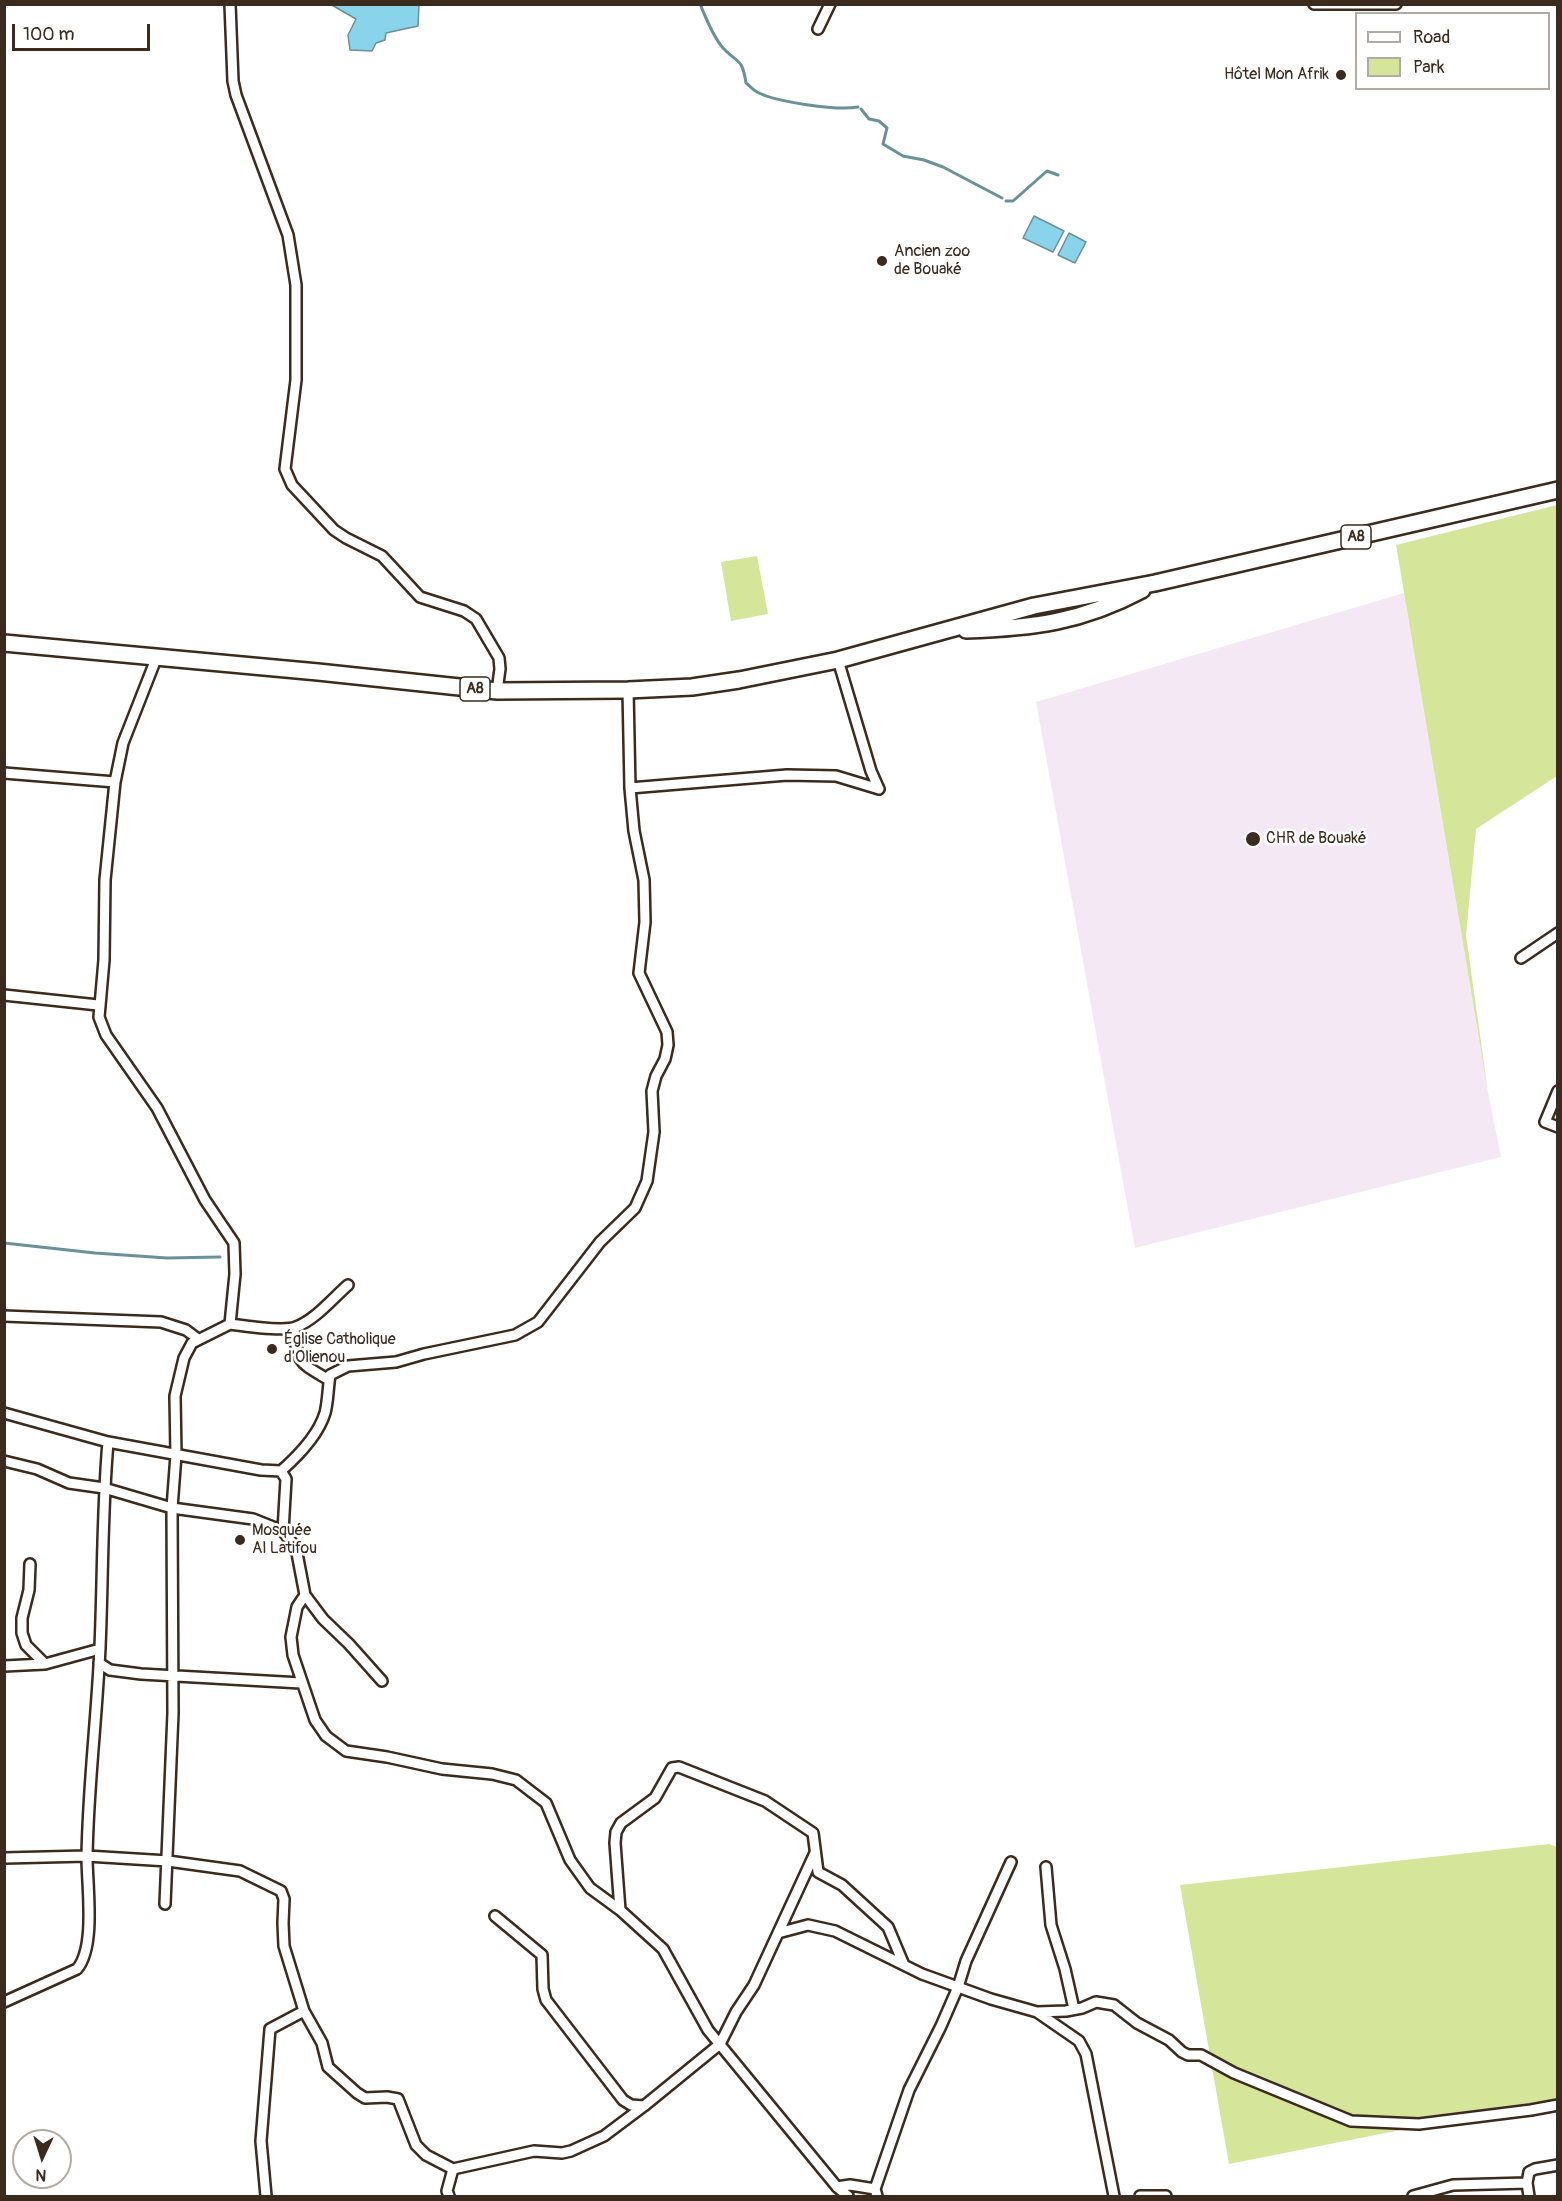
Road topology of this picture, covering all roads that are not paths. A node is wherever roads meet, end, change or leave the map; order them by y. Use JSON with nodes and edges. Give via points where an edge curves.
{"nodes":[{"id":1,"x":230,"y":4,"type":"edge"},
{"id":2,"x":830,"y":4,"type":"edge"},
{"id":3,"x":1314,"y":4,"type":"edge"},
{"id":4,"x":1396,"y":4,"type":"edge"},
{"id":5,"x":818,"y":28,"type":"dead end"},
{"id":6,"x":1557,"y":490,"type":"edge"},
{"id":7,"x":4,"y":643,"type":"edge"},
{"id":8,"x":156,"y":658,"type":"junction"},
{"id":9,"x":838,"y":660,"type":"junction"},
{"id":10,"x":628,"y":690,"type":"junction"},
{"id":11,"x":497,"y":691,"type":"junction"},
{"id":12,"x":4,"y":773,"type":"edge"},
{"id":13,"x":115,"y":782,"type":"junction"},
{"id":14,"x":630,"y":788,"type":"junction"},
{"id":15,"x":1557,"y":933,"type":"edge"},
{"id":16,"x":1521,"y":958,"type":"dead end"},
{"id":17,"x":4,"y":995,"type":"edge"},
{"id":18,"x":98,"y":1005,"type":"junction"},
{"id":19,"x":1557,"y":1091,"type":"edge"},
{"id":20,"x":1557,"y":1127,"type":"edge"},
{"id":21,"x":348,"y":1285,"type":"dead end"},
{"id":22,"x":4,"y":1316,"type":"edge"},
{"id":23,"x":230,"y":1324,"type":"junction"},
{"id":24,"x":294,"y":1328,"type":"junction"},
{"id":25,"x":198,"y":1339,"type":"junction"},
{"id":26,"x":329,"y":1380,"type":"junction"},
{"id":27,"x":4,"y":1413,"type":"edge"},
{"id":28,"x":108,"y":1442,"type":"junction"},
{"id":29,"x":176,"y":1455,"type":"junction"},
{"id":30,"x":4,"y":1461,"type":"edge"},
{"id":31,"x":281,"y":1471,"type":"junction"},
{"id":32,"x":104,"y":1488,"type":"junction"},
{"id":33,"x":172,"y":1508,"type":"junction"},
{"id":34,"x":283,"y":1531,"type":"junction"},
{"id":35,"x":30,"y":1564,"type":"dead end"},
{"id":36,"x":305,"y":1595,"type":"junction"},
{"id":37,"x":100,"y":1649,"type":"junction"},
{"id":38,"x":45,"y":1664,"type":"junction"},
{"id":39,"x":99,"y":1664,"type":"junction"},
{"id":40,"x":4,"y":1666,"type":"edge"},
{"id":41,"x":173,"y":1675,"type":"junction"},
{"id":42,"x":382,"y":1681,"type":"dead end"},
{"id":43,"x":301,"y":1683,"type":"junction"},
{"id":44,"x":815,"y":1853,"type":"junction"},
{"id":45,"x":87,"y":1856,"type":"junction"},
{"id":46,"x":4,"y":1858,"type":"edge"},
{"id":47,"x":168,"y":1861,"type":"junction"},
{"id":48,"x":1011,"y":1862,"type":"dead end"},
{"id":49,"x":1046,"y":1866,"type":"dead end"},
{"id":50,"x":165,"y":1904,"type":"dead end"},
{"id":51,"x":620,"y":1910,"type":"junction"},
{"id":52,"x":495,"y":1916,"type":"dead end"},
{"id":53,"x":778,"y":1933,"type":"junction"},
{"id":54,"x":904,"y":1965,"type":"junction"},
{"id":55,"x":958,"y":1987,"type":"junction"},
{"id":56,"x":4,"y":2002,"type":"edge"},
{"id":57,"x":1074,"y":2009,"type":"junction"},
{"id":58,"x":304,"y":2011,"type":"junction"},
{"id":59,"x":1037,"y":2012,"type":"junction"},
{"id":60,"x":720,"y":2044,"type":"junction"},
{"id":61,"x":1557,"y":2105,"type":"edge"},
{"id":62,"x":644,"y":2106,"type":"junction"},
{"id":63,"x":1557,"y":2165,"type":"edge"},
{"id":64,"x":453,"y":2169,"type":"junction"},
{"id":65,"x":1527,"y":2183,"type":"junction"},
{"id":66,"x":837,"y":2187,"type":"junction"},
{"id":67,"x":876,"y":2193,"type":"edge"},
{"id":68,"x":266,"y":2196,"type":"edge"},
{"id":69,"x":449,"y":2196,"type":"edge"},
{"id":70,"x":848,"y":2196,"type":"edge"},
{"id":71,"x":1114,"y":2196,"type":"edge"},
{"id":72,"x":1140,"y":2196,"type":"edge"},
{"id":73,"x":1166,"y":2196,"type":"edge"},
{"id":74,"x":1413,"y":2196,"type":"edge"},
{"id":75,"x":1529,"y":2196,"type":"edge"}],
"edges":[{"from":1,"to":11,"type":"street","via":[[236,95],[288,235],[296,285],[296,380],[287,478],[334,530],[382,556],[420,597],[464,611],[476,619],[499,658]]},
{"from":2,"to":5,"type":"street"},
{"from":3,"to":4,"type":"street"},
{"from":6,"to":9,"type":"main road","number":"A8","via":[[1155,583],[1034,606]]},
{"from":7,"to":8,"type":"main road","number":"A8"},
{"from":8,"to":11,"type":"main road","number":"A8"},
{"from":8,"to":13,"type":"street","via":[[123,743]]},
{"from":9,"to":10,"type":"main road","number":"A8","via":[[692,687]]},
{"from":9,"to":14,"type":"street","via":[[879,789],[836,776],[787,775]]},
{"from":10,"to":11,"type":"main road","number":"A8"},
{"from":10,"to":14,"type":"street"},
{"from":12,"to":13,"type":"street"},
{"from":13,"to":18,"type":"street"},
{"from":14,"to":26,"type":"street","via":[[644,880],[645,922],[639,973],[667,1032],[668,1045],[652,1091],[654,1132],[647,1181],[635,1208],[600,1242],[538,1322],[515,1335],[396,1362],[348,1366],[330,1375]]},
{"from":15,"to":16,"type":"street"},
{"from":17,"to":18,"type":"street"},
{"from":18,"to":23,"type":"street","via":[[106,1035],[157,1108],[205,1200],[234,1244]]},
{"from":19,"to":20,"type":"street","via":[[1545,1122]]},
{"from":21,"to":24,"type":"street"},
{"from":22,"to":25,"type":"street","via":[[161,1322],[186,1330]]},
{"from":23,"to":24,"type":"street"},
{"from":23,"to":25,"type":"street"},
{"from":24,"to":26,"type":"street","via":[[296,1354],[305,1366]]},
{"from":25,"to":29,"type":"street","via":[[184,1358],[176,1396]]},
{"from":26,"to":31,"type":"street","via":[[324,1414],[312,1438]]},
{"from":27,"to":28,"type":"street"},
{"from":28,"to":29,"type":"street"},
{"from":28,"to":32,"type":"street"},
{"from":29,"to":31,"type":"street"},
{"from":29,"to":33,"type":"street"},
{"from":30,"to":32,"type":"street","via":[[37,1469],[69,1483]]},
{"from":31,"to":34,"type":"street","via":[[286,1479]]},
{"from":32,"to":33,"type":"street"},
{"from":32,"to":37,"type":"street"},
{"from":33,"to":34,"type":"street","via":[[253,1520]]},
{"from":33,"to":41,"type":"street"},
{"from":34,"to":36,"type":"street","via":[[296,1548]]},
{"from":35,"to":38,"type":"street","via":[[22,1633],[26,1645]]},
{"from":36,"to":42,"type":"street"},
{"from":36,"to":43,"type":"street","via":[[297,1607],[291,1637]]},
{"from":37,"to":38,"type":"street"},
{"from":37,"to":39,"type":"street"},
{"from":38,"to":40,"type":"street"},
{"from":39,"to":41,"type":"street","via":[[110,1670]]},
{"from":39,"to":45,"type":"street"},
{"from":41,"to":43,"type":"street"},
{"from":41,"to":47,"type":"street"},
{"from":43,"to":51,"type":"street","via":[[315,1720],[326,1736],[346,1751],[516,1780],[546,1803],[570,1860],[590,1888]]},
{"from":44,"to":51,"type":"street","via":[[813,1833],[765,1801],[685,1768],[672,1768],[655,1798],[621,1823],[616,1832]]},
{"from":44,"to":53,"type":"street"},
{"from":44,"to":54,"type":"street","via":[[818,1872],[842,1885],[888,1927]]},
{"from":45,"to":46,"type":"street"},
{"from":45,"to":47,"type":"street"},
{"from":45,"to":56,"type":"street","via":[[88,1936],[83,1962],[77,1969]]},
{"from":47,"to":50,"type":"street"},
{"from":47,"to":58,"type":"street","via":[[240,1871],[281,1891],[285,1899],[284,1946]]},
{"from":48,"to":55,"type":"street"},
{"from":49,"to":57,"type":"street","via":[[1051,1925]]},
{"from":51,"to":60,"type":"street","via":[[663,1949],[708,2030]]},
{"from":52,"to":62,"type":"street","via":[[542,1955],[546,2000],[582,2049],[623,2100]]},
{"from":53,"to":54,"type":"street","via":[[808,1925],[836,1931]]},
{"from":53,"to":60,"type":"street"},
{"from":54,"to":55,"type":"street"},
{"from":55,"to":59,"type":"street"},
{"from":55,"to":67,"type":"street","via":[[909,2090]]},
{"from":57,"to":59,"type":"street"},
{"from":57,"to":61,"type":"street","via":[[1095,2002],[1114,2005],[1188,2055],[1201,2055],[1234,2073],[1351,2121],[1419,2124]]},
{"from":58,"to":64,"type":"street","via":[[322,2043],[328,2067],[365,2098],[398,2099],[416,2145]]},
{"from":58,"to":68,"type":"street","via":[[270,2029],[261,2141]]},
{"from":59,"to":71,"type":"street","via":[[1079,2041],[1086,2054]]},
{"from":60,"to":62,"type":"street"},
{"from":60,"to":66,"type":"street"},
{"from":62,"to":64,"type":"street","via":[[604,2136],[571,2151],[534,2151]]},
{"from":63,"to":65,"type":"street","via":[[1529,2172]]},
{"from":64,"to":69,"type":"street"},
{"from":65,"to":74,"type":"street","via":[[1454,2185]]},
{"from":65,"to":75,"type":"street"},
{"from":66,"to":67,"type":"street","via":[[850,2185]]},
{"from":66,"to":70,"type":"street"},
{"from":72,"to":73,"type":"street"}]}
